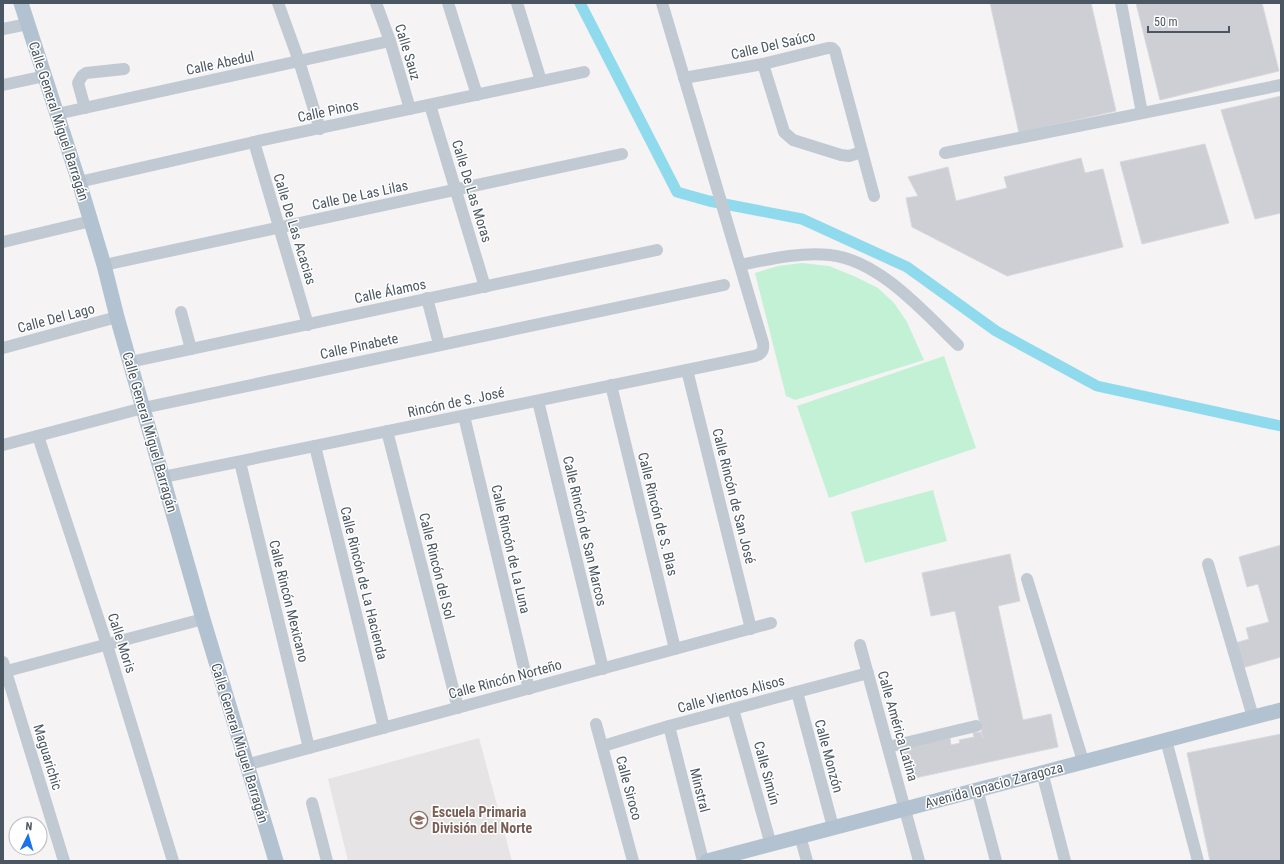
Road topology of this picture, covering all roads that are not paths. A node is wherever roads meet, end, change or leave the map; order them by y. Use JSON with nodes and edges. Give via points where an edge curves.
{"nodes":[{"id":1,"x":22,"y":3,"type":"edge"},
{"id":2,"x":278,"y":3,"type":"edge"},
{"id":3,"x":376,"y":3,"type":"edge"},
{"id":4,"x":448,"y":3,"type":"edge"},
{"id":5,"x":517,"y":3,"type":"edge"},
{"id":6,"x":662,"y":3,"type":"edge"},
{"id":7,"x":1121,"y":3,"type":"edge"},
{"id":8,"x":28,"y":24,"type":"junction"},
{"id":9,"x":3,"y":29,"type":"edge"},
{"id":10,"x":390,"y":41,"type":"junction"},
{"id":11,"x":299,"y":61,"type":"junction"},
{"id":12,"x":763,"y":64,"type":"junction"},
{"id":13,"x":124,"y":69,"type":"dead end"},
{"id":14,"x":584,"y":72,"type":"dead end"},
{"id":15,"x":45,"y":76,"type":"junction"},
{"id":16,"x":684,"y":78,"type":"junction"},
{"id":17,"x":541,"y":81,"type":"junction"},
{"id":18,"x":3,"y":85,"type":"edge"},
{"id":19,"x":1281,"y":85,"type":"edge"},
{"id":20,"x":477,"y":95,"type":"junction"},
{"id":21,"x":430,"y":105,"type":"junction"},
{"id":22,"x":85,"y":108,"type":"junction"},
{"id":23,"x":410,"y":109,"type":"junction"},
{"id":24,"x":1142,"y":113,"type":"junction"},
{"id":25,"x":57,"y":114,"type":"junction"},
{"id":26,"x":320,"y":129,"type":"junction"},
{"id":27,"x":254,"y":142,"type":"junction"},
{"id":28,"x":862,"y":152,"type":"junction"},
{"id":29,"x":945,"y":153,"type":"dead end"},
{"id":30,"x":622,"y":154,"type":"dead end"},
{"id":31,"x":79,"y":182,"type":"junction"},
{"id":32,"x":456,"y":190,"type":"junction"},
{"id":33,"x":874,"y":196,"type":"dead end"},
{"id":34,"x":90,"y":221,"type":"junction"},
{"id":35,"x":279,"y":228,"type":"junction"},
{"id":36,"x":3,"y":242,"type":"edge"},
{"id":37,"x":657,"y":250,"type":"dead end"},
{"id":38,"x":104,"y":265,"type":"junction"},
{"id":39,"x":740,"y":265,"type":"junction"},
{"id":40,"x":724,"y":285,"type":"dead end"},
{"id":41,"x":485,"y":287,"type":"junction"},
{"id":42,"x":427,"y":298,"type":"junction"},
{"id":43,"x":181,"y":312,"type":"dead end"},
{"id":44,"x":117,"y":317,"type":"junction"},
{"id":45,"x":308,"y":325,"type":"junction"},
{"id":46,"x":438,"y":344,"type":"junction"},
{"id":47,"x":958,"y":345,"type":"dead end"},
{"id":48,"x":3,"y":348,"type":"edge"},
{"id":49,"x":190,"y":349,"type":"junction"},
{"id":50,"x":130,"y":362,"type":"junction"},
{"id":51,"x":687,"y":370,"type":"junction"},
{"id":52,"x":612,"y":386,"type":"junction"},
{"id":53,"x":538,"y":400,"type":"junction"},
{"id":54,"x":143,"y":408,"type":"junction"},
{"id":55,"x":464,"y":416,"type":"junction"},
{"id":56,"x":387,"y":431,"type":"junction"},
{"id":57,"x":38,"y":436,"type":"junction"},
{"id":58,"x":3,"y":445,"type":"edge"},
{"id":59,"x":315,"y":446,"type":"junction"},
{"id":60,"x":240,"y":462,"type":"junction"},
{"id":61,"x":163,"y":477,"type":"junction"},
{"id":62,"x":1208,"y":564,"type":"dead end"},
{"id":63,"x":1027,"y":579,"type":"dead end"},
{"id":64,"x":203,"y":619,"type":"junction"},
{"id":65,"x":771,"y":623,"type":"dead end"},
{"id":66,"x":751,"y":629,"type":"junction"},
{"id":67,"x":107,"y":645,"type":"junction"},
{"id":68,"x":860,"y":645,"type":"dead end"},
{"id":69,"x":675,"y":649,"type":"junction"},
{"id":70,"x":4,"y":668,"type":"edge"},
{"id":71,"x":603,"y":668,"type":"junction"},
{"id":72,"x":868,"y":673,"type":"junction"},
{"id":73,"x":529,"y":689,"type":"junction"},
{"id":74,"x":797,"y":692,"type":"junction"},
{"id":75,"x":458,"y":708,"type":"junction"},
{"id":76,"x":733,"y":709,"type":"junction"},
{"id":77,"x":1281,"y":710,"type":"edge"},
{"id":78,"x":1253,"y":717,"type":"junction"},
{"id":79,"x":596,"y":724,"type":"dead end"},
{"id":80,"x":669,"y":726,"type":"junction"},
{"id":81,"x":976,"y":726,"type":"dead end"},
{"id":82,"x":384,"y":728,"type":"junction"},
{"id":83,"x":1166,"y":740,"type":"junction"},
{"id":84,"x":602,"y":746,"type":"junction"},
{"id":85,"x":888,"y":747,"type":"junction"},
{"id":86,"x":309,"y":748,"type":"junction"},
{"id":87,"x":1083,"y":761,"type":"junction"},
{"id":88,"x":246,"y":765,"type":"junction"},
{"id":89,"x":1042,"y":772,"type":"junction"},
{"id":90,"x":977,"y":789,"type":"junction"},
{"id":91,"x":312,"y":803,"type":"dead end"},
{"id":92,"x":905,"y":808,"type":"junction"},
{"id":93,"x":833,"y":827,"type":"junction"},
{"id":94,"x":800,"y":836,"type":"junction"},
{"id":95,"x":771,"y":845,"type":"junction"},
{"id":96,"x":723,"y":859,"type":"edge"},
{"id":97,"x":64,"y":861,"type":"edge"},
{"id":98,"x":173,"y":861,"type":"edge"},
{"id":99,"x":276,"y":861,"type":"edge"},
{"id":100,"x":327,"y":861,"type":"edge"},
{"id":101,"x":633,"y":861,"type":"edge"},
{"id":102,"x":703,"y":861,"type":"edge"},
{"id":103,"x":706,"y":861,"type":"edge"},
{"id":104,"x":806,"y":861,"type":"edge"},
{"id":105,"x":920,"y":861,"type":"edge"},
{"id":106,"x":996,"y":861,"type":"edge"},
{"id":107,"x":1065,"y":861,"type":"edge"},
{"id":108,"x":1198,"y":861,"type":"edge"}],
"edges":[{"from":1,"to":8,"type":"main road","name":"Calle General Miguel Barragán"},
{"from":2,"to":11,"type":"street"},
{"from":3,"to":10,"type":"street","name":"Calle Sauz"},
{"from":4,"to":20,"type":"street"},
{"from":5,"to":17,"type":"street"},
{"from":6,"to":16,"type":"street"},
{"from":7,"to":24,"type":"street"},
{"from":8,"to":9,"type":"street"},
{"from":8,"to":15,"type":"main road","name":"Calle General Miguel Barragán"},
{"from":10,"to":11,"type":"street","name":"Calle Abedul"},
{"from":10,"to":23,"type":"street","name":"Calle Sauz"},
{"from":11,"to":22,"type":"street","name":"Calle Abedul"},
{"from":11,"to":26,"type":"street"},
{"from":12,"to":16,"type":"street","name":"Calle Del Saúco"},
{"from":12,"to":28,"type":"street","via":[[784,132],[788,136],[793,140],[841,155],[849,156]]},
{"from":12,"to":28,"type":"street","name":"Calle Del Saúco","via":[[828,48],[834,50]]},
{"from":13,"to":22,"type":"street","via":[[86,73],[82,76],[78,83]]},
{"from":14,"to":17,"type":"street","name":"Calle Pinos"},
{"from":15,"to":18,"type":"street"},
{"from":15,"to":25,"type":"main road","name":"Calle General Miguel Barragán"},
{"from":16,"to":39,"type":"street"},
{"from":17,"to":20,"type":"street","name":"Calle Pinos"},
{"from":19,"to":24,"type":"street"},
{"from":20,"to":21,"type":"street","name":"Calle Pinos"},
{"from":21,"to":23,"type":"street","name":"Calle Pinos"},
{"from":21,"to":32,"type":"street","name":"Calle De Las Moras"},
{"from":22,"to":25,"type":"street","name":"Calle Abedul"},
{"from":23,"to":26,"type":"street","name":"Calle Pinos"},
{"from":24,"to":29,"type":"street"},
{"from":25,"to":31,"type":"main road","name":"Calle General Miguel Barragán"},
{"from":26,"to":27,"type":"street","name":"Calle Pinos"},
{"from":27,"to":31,"type":"street","name":"Calle Pinos"},
{"from":27,"to":35,"type":"street","name":"Calle De Las Acacias"},
{"from":28,"to":33,"type":"street"},
{"from":30,"to":32,"type":"street","name":"Calle De Las Lilas"},
{"from":31,"to":34,"type":"main road","name":"Calle General Miguel Barragán"},
{"from":32,"to":35,"type":"street","name":"Calle De Las Lilas"},
{"from":32,"to":41,"type":"street","name":"Calle De Las Moras"},
{"from":34,"to":36,"type":"street"},
{"from":34,"to":38,"type":"main road","name":"Calle General Miguel Barragán"},
{"from":35,"to":38,"type":"street","name":"Calle De Las Lilas"},
{"from":35,"to":45,"type":"street","name":"Calle De Las Acacias"},
{"from":37,"to":41,"type":"street","name":"Calle Álamos"},
{"from":38,"to":44,"type":"main road","name":"Calle General Miguel Barragán"},
{"from":39,"to":47,"type":"street","via":[[783,256],[811,254],[832,255],[854,262],[893,284]]},
{"from":39,"to":51,"type":"street","name":"Rincón de S. José","via":[[763,350],[755,356]]},
{"from":40,"to":46,"type":"street","name":"Calle Pinabete"},
{"from":41,"to":42,"type":"street","name":"Calle Álamos"},
{"from":42,"to":45,"type":"street","name":"Calle Álamos"},
{"from":42,"to":46,"type":"street"},
{"from":43,"to":49,"type":"street"},
{"from":44,"to":48,"type":"street","name":"Calle Del Lago"},
{"from":44,"to":50,"type":"main road","name":"Calle General Miguel Barragán"},
{"from":45,"to":49,"type":"street","name":"Calle Álamos"},
{"from":46,"to":54,"type":"street","name":"Calle Pinabete"},
{"from":49,"to":50,"type":"street","name":"Calle Álamos"},
{"from":50,"to":54,"type":"main road","name":"Calle General Miguel Barragán"},
{"from":51,"to":52,"type":"street","name":"Rincón de S. José"},
{"from":51,"to":66,"type":"street","name":"Calle Rincón de San José"},
{"from":52,"to":53,"type":"street","name":"Rincón de S. José"},
{"from":52,"to":69,"type":"street","name":"Calle Rincón de S. Blas"},
{"from":53,"to":55,"type":"street","name":"Rincón de S. José"},
{"from":53,"to":71,"type":"street","name":"Calle Rincón de San Marcos"},
{"from":54,"to":57,"type":"street","name":"Calle Pinabete"},
{"from":54,"to":61,"type":"main road","name":"Calle General Miguel Barragán"},
{"from":55,"to":56,"type":"street","name":"Rincón de S. José"},
{"from":55,"to":73,"type":"street","name":"Calle Rincón de La Luna"},
{"from":56,"to":59,"type":"street","name":"Rincón de S. José"},
{"from":56,"to":75,"type":"street","name":"Calle Rincón del Sol"},
{"from":57,"to":58,"type":"street","name":"Calle Pinabete"},
{"from":57,"to":67,"type":"street","name":"Calle Moris"},
{"from":59,"to":60,"type":"street","name":"Rincón de S. José"},
{"from":59,"to":82,"type":"street","name":"Calle Rincón de La Hacienda"},
{"from":60,"to":61,"type":"street","name":"Rincón de S. José"},
{"from":60,"to":86,"type":"street","name":"Calle Rincón Mexicano"},
{"from":61,"to":64,"type":"main road","name":"Calle General Miguel Barragán"},
{"from":62,"to":78,"type":"street"},
{"from":63,"to":87,"type":"street"},
{"from":64,"to":67,"type":"street"},
{"from":64,"to":88,"type":"main road","name":"Calle General Miguel Barragán"},
{"from":65,"to":66,"type":"street","name":"Calle Rincón Norteño"},
{"from":66,"to":69,"type":"street","name":"Calle Rincón Norteño"},
{"from":67,"to":70,"type":"street"},
{"from":67,"to":98,"type":"street","name":"Calle Moris"},
{"from":68,"to":72,"type":"street","name":"Calle América Latina"},
{"from":69,"to":71,"type":"street","name":"Calle Rincón Norteño"},
{"from":70,"to":97,"type":"street","name":"Maguarichic"},
{"from":71,"to":73,"type":"street","name":"Calle Rincón Norteño"},
{"from":72,"to":74,"type":"street","name":"Calle Vientos Alisos"},
{"from":72,"to":85,"type":"street","name":"Calle América Latina"},
{"from":73,"to":75,"type":"street","name":"Calle Rincón Norteño"},
{"from":74,"to":76,"type":"street","name":"Calle Vientos Alisos"},
{"from":74,"to":93,"type":"street","name":"Calle Monzón"},
{"from":75,"to":82,"type":"street","name":"Calle Rincón Norteño"},
{"from":76,"to":80,"type":"street","name":"Calle Vientos Alisos"},
{"from":76,"to":95,"type":"street","name":"Calle Simún"},
{"from":77,"to":78,"type":"main road","name":"Avenida Ignacio Zaragoza"},
{"from":78,"to":83,"type":"main road","name":"Avenida Ignacio Zaragoza"},
{"from":79,"to":84,"type":"street","name":"Calle Siroco"},
{"from":80,"to":84,"type":"street","name":"Calle Vientos Alisos"},
{"from":80,"to":102,"type":"street","name":"Minstral"},
{"from":81,"to":85,"type":"street"},
{"from":82,"to":86,"type":"street","name":"Calle Rincón Norteño"},
{"from":83,"to":87,"type":"main road","name":"Avenida Ignacio Zaragoza"},
{"from":83,"to":108,"type":"street"},
{"from":84,"to":101,"type":"street","name":"Calle Siroco"},
{"from":85,"to":92,"type":"street","name":"Calle América Latina"},
{"from":86,"to":88,"type":"street","name":"Calle Rincón Norteño"},
{"from":87,"to":89,"type":"main road","name":"Avenida Ignacio Zaragoza"},
{"from":88,"to":99,"type":"main road","name":"Calle General Miguel Barragán"},
{"from":89,"to":90,"type":"main road","name":"Avenida Ignacio Zaragoza"},
{"from":89,"to":107,"type":"street"},
{"from":90,"to":92,"type":"main road","name":"Avenida Ignacio Zaragoza"},
{"from":90,"to":106,"type":"street"},
{"from":91,"to":100,"type":"street"},
{"from":92,"to":93,"type":"main road","name":"Avenida Ignacio Zaragoza"},
{"from":92,"to":105,"type":"street","name":"Calle América Latina"},
{"from":93,"to":94,"type":"main road","name":"Avenida Ignacio Zaragoza"},
{"from":94,"to":95,"type":"main road","name":"Avenida Ignacio Zaragoza"},
{"from":94,"to":104,"type":"street"},
{"from":95,"to":96,"type":"main road","name":"Avenida Ignacio Zaragoza"},
{"from":96,"to":103,"type":"main road","name":"Avenida Ignacio Zaragoza"}]}
